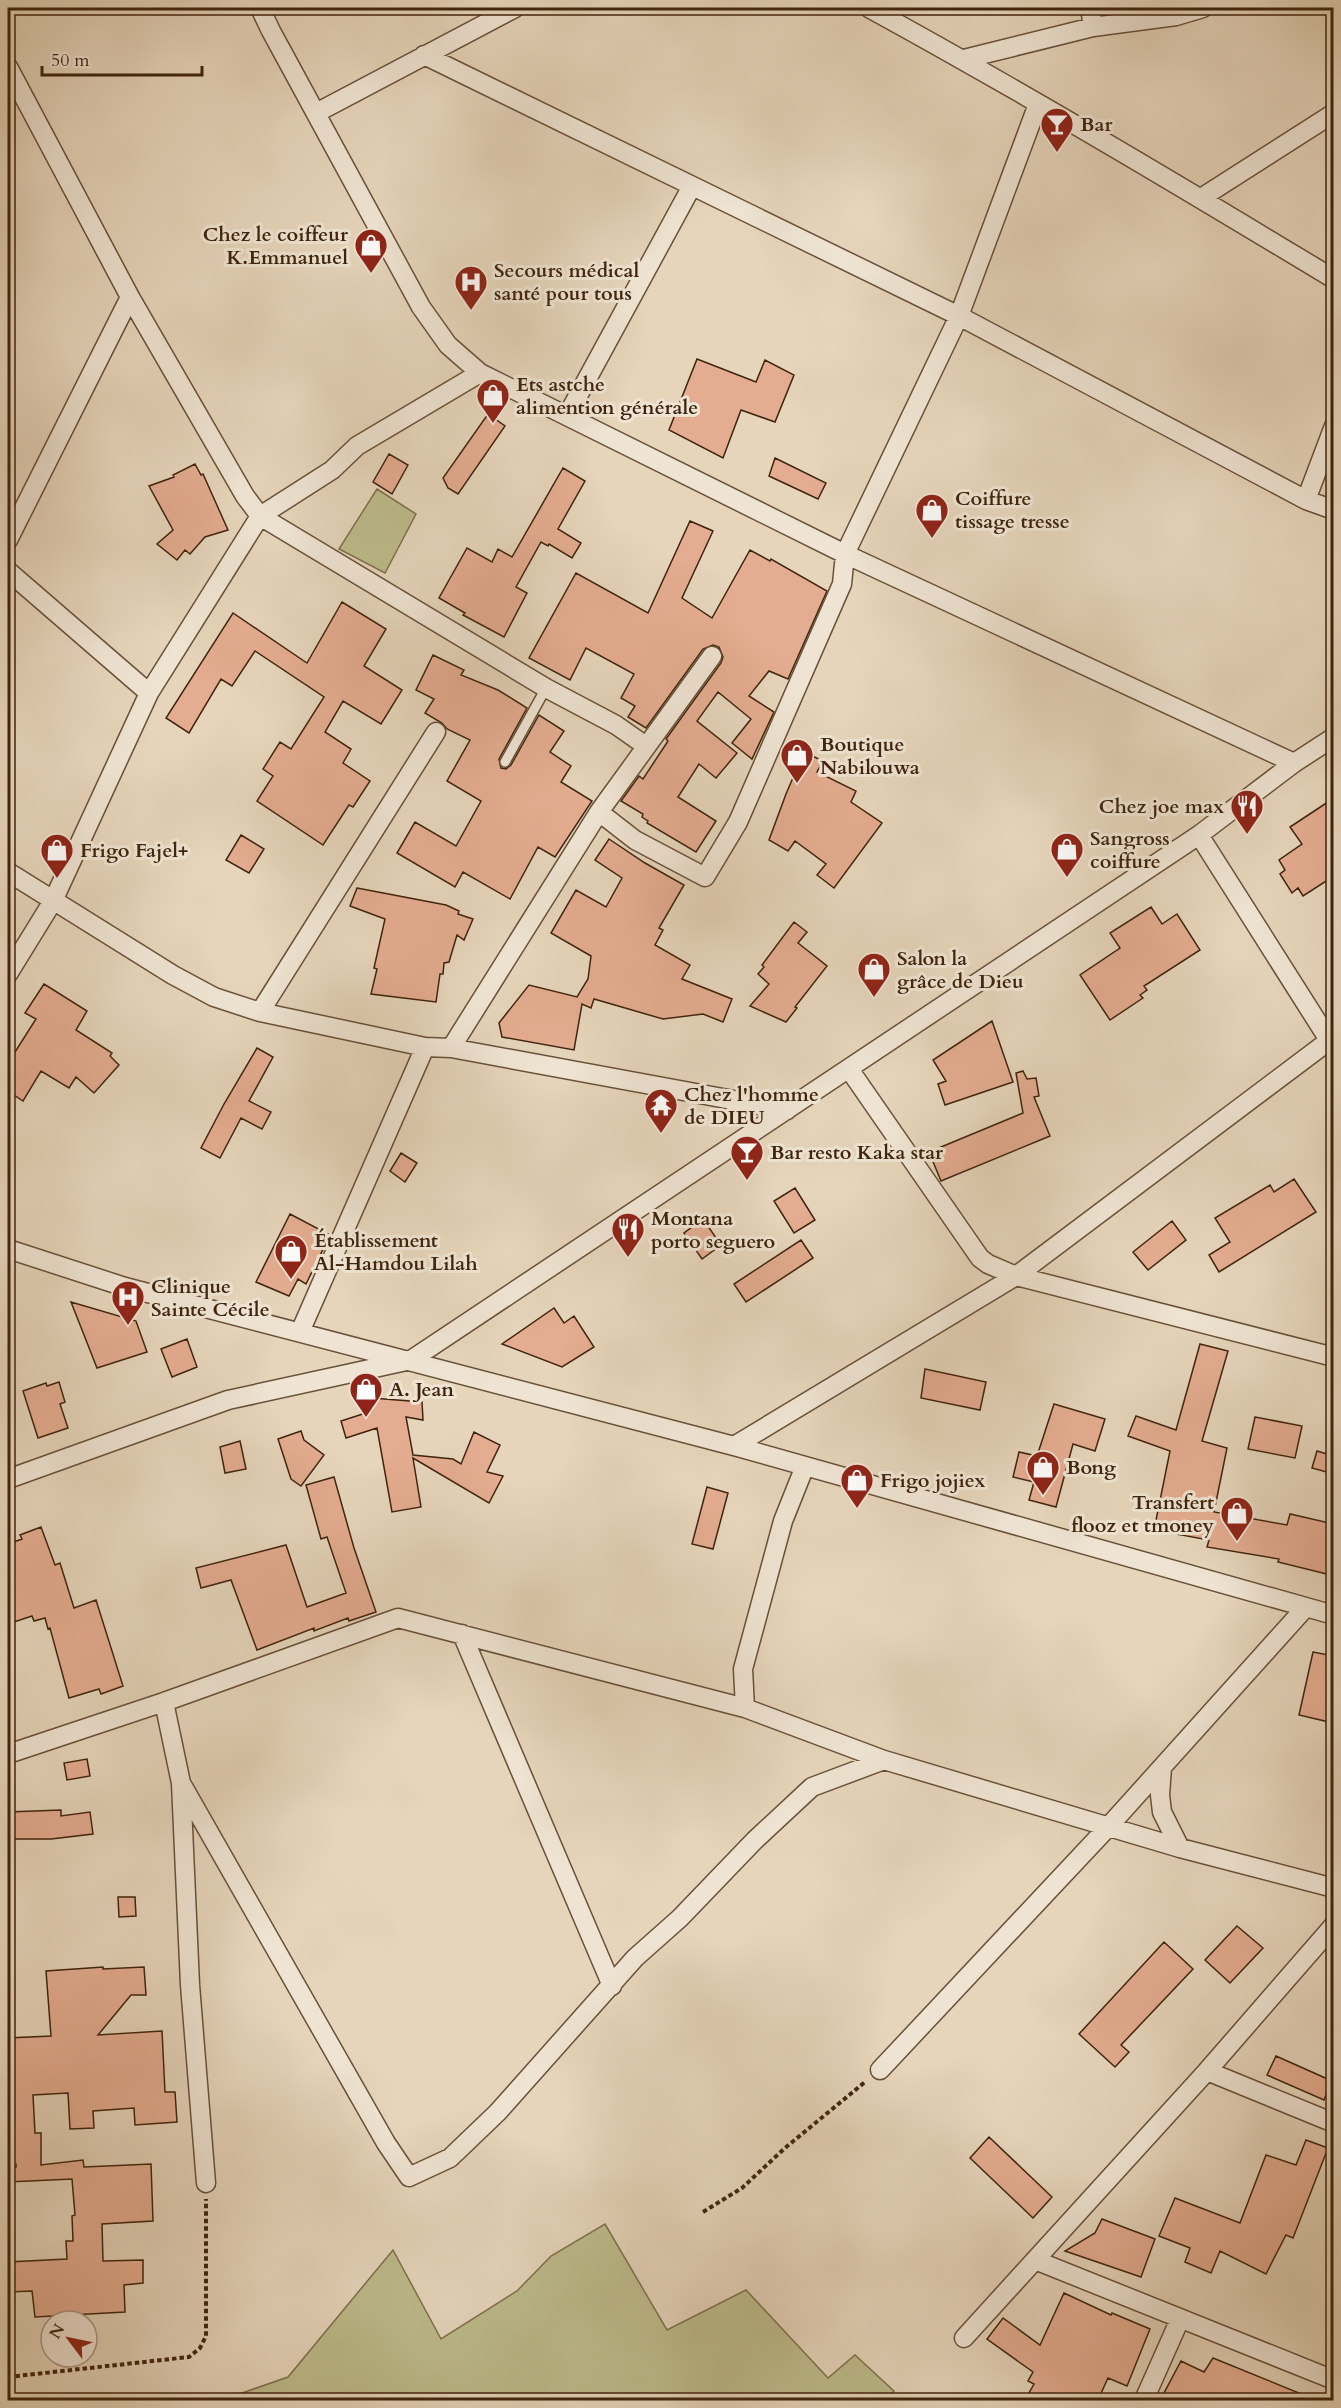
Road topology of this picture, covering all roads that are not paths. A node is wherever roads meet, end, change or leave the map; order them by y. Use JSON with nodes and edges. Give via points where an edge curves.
{"nodes":[{"id":1,"x":260,"y":8,"type":"edge"},
{"id":2,"x":515,"y":8,"type":"edge"},
{"id":3,"x":869,"y":8,"type":"edge"},
{"id":4,"x":1090,"y":8,"type":"edge"},
{"id":5,"x":1203,"y":8,"type":"edge"},
{"id":6,"x":1093,"y":27,"type":"junction"},
{"id":7,"x":424,"y":55,"type":"junction"},
{"id":8,"x":964,"y":59,"type":"junction"},
{"id":9,"x":8,"y":67,"type":"edge"},
{"id":10,"x":1038,"y":104,"type":"junction"},
{"id":11,"x":316,"y":112,"type":"junction"},
{"id":12,"x":1334,"y":113,"type":"edge"},
{"id":13,"x":692,"y":186,"type":"junction"},
{"id":14,"x":1201,"y":198,"type":"junction"},
{"id":15,"x":1334,"y":279,"type":"edge"},
{"id":16,"x":130,"y":297,"type":"junction"},
{"id":17,"x":958,"y":316,"type":"junction"},
{"id":18,"x":480,"y":373,"type":"junction"},
{"id":19,"x":567,"y":416,"type":"junction"},
{"id":20,"x":1334,"y":426,"type":"edge"},
{"id":21,"x":1306,"y":500,"type":"junction"},
{"id":22,"x":1334,"y":510,"type":"edge"},
{"id":23,"x":260,"y":516,"type":"junction"},
{"id":24,"x":8,"y":540,"type":"edge"},
{"id":25,"x":845,"y":554,"type":"junction"},
{"id":26,"x":8,"y":571,"type":"edge"},
{"id":27,"x":712,"y":656,"type":"dead end"},
{"id":28,"x":546,"y":688,"type":"junction"},
{"id":29,"x":149,"y":693,"type":"junction"},
{"id":30,"x":436,"y":732,"type":"dead end"},
{"id":31,"x":1334,"y":737,"type":"edge"},
{"id":32,"x":645,"y":746,"type":"junction"},
{"id":33,"x":505,"y":762,"type":"dead end"},
{"id":34,"x":1294,"y":762,"type":"junction"},
{"id":35,"x":599,"y":812,"type":"junction"},
{"id":36,"x":1199,"y":835,"type":"junction"},
{"id":37,"x":8,"y":872,"type":"edge"},
{"id":38,"x":53,"y":901,"type":"junction"},
{"id":39,"x":8,"y":974,"type":"edge"},
{"id":40,"x":260,"y":1012,"type":"junction"},
{"id":41,"x":1332,"y":1042,"type":"edge"},
{"id":42,"x":425,"y":1047,"type":"junction"},
{"id":43,"x":451,"y":1048,"type":"junction"},
{"id":44,"x":849,"y":1069,"type":"junction"},
{"id":45,"x":787,"y":1110,"type":"junction"},
{"id":46,"x":8,"y":1250,"type":"edge"},
{"id":47,"x":1016,"y":1276,"type":"junction"},
{"id":48,"x":300,"y":1332,"type":"junction"},
{"id":49,"x":1334,"y":1357,"type":"edge"},
{"id":50,"x":411,"y":1360,"type":"junction"},
{"id":51,"x":734,"y":1446,"type":"junction"},
{"id":52,"x":805,"y":1466,"type":"junction"},
{"id":53,"x":8,"y":1479,"type":"edge"},
{"id":54,"x":1306,"y":1607,"type":"junction"},
{"id":55,"x":1334,"y":1616,"type":"edge"},
{"id":56,"x":462,"y":1634,"type":"junction"},
{"id":57,"x":164,"y":1702,"type":"junction"},
{"id":58,"x":745,"y":1708,"type":"junction"},
{"id":59,"x":8,"y":1754,"type":"edge"},
{"id":60,"x":884,"y":1760,"type":"junction"},
{"id":61,"x":1161,"y":1767,"type":"junction"},
{"id":62,"x":181,"y":1783,"type":"junction"},
{"id":63,"x":1109,"y":1826,"type":"junction"},
{"id":64,"x":1180,"y":1848,"type":"junction"},
{"id":65,"x":1334,"y":1888,"type":"edge"},
{"id":66,"x":1334,"y":1925,"type":"edge"},
{"id":67,"x":612,"y":1986,"type":"junction"},
{"id":68,"x":880,"y":2070,"type":"road end"},
{"id":69,"x":1207,"y":2071,"type":"junction"},
{"id":70,"x":1334,"y":2123,"type":"edge"},
{"id":71,"x":206,"y":2183,"type":"road end"},
{"id":72,"x":1035,"y":2260,"type":"junction"},
{"id":73,"x":1180,"y":2319,"type":"junction"},
{"id":74,"x":964,"y":2338,"type":"dead end"},
{"id":75,"x":1334,"y":2380,"type":"edge"},
{"id":76,"x":1144,"y":2400,"type":"edge"}],
"edges":[{"from":1,"to":11,"type":"street"},
{"from":2,"to":7,"type":"street"},
{"from":3,"to":8,"type":"street"},
{"from":4,"to":6,"type":"street"},
{"from":5,"to":6,"type":"street","via":[[1176,16]]},
{"from":6,"to":8,"type":"street"},
{"from":7,"to":11,"type":"street"},
{"from":7,"to":13,"type":"street"},
{"from":8,"to":10,"type":"street"},
{"from":9,"to":16,"type":"street"},
{"from":10,"to":14,"type":"street"},
{"from":10,"to":17,"type":"street"},
{"from":11,"to":18,"type":"street","via":[[421,307],[448,345]]},
{"from":12,"to":14,"type":"street"},
{"from":13,"to":17,"type":"street"},
{"from":13,"to":19,"type":"street"},
{"from":14,"to":15,"type":"street"},
{"from":16,"to":23,"type":"street"},
{"from":16,"to":24,"type":"street"},
{"from":17,"to":21,"type":"street"},
{"from":17,"to":25,"type":"street"},
{"from":18,"to":19,"type":"street"},
{"from":18,"to":23,"type":"street","via":[[357,446],[332,470]]},
{"from":19,"to":25,"type":"street"},
{"from":20,"to":21,"type":"street"},
{"from":21,"to":22,"type":"street"},
{"from":23,"to":28,"type":"street"},
{"from":23,"to":29,"type":"street"},
{"from":25,"to":34,"type":"street"},
{"from":25,"to":35,"type":"street","via":[[842,584],[738,822],[705,877],[635,840]]},
{"from":26,"to":29,"type":"street"},
{"from":27,"to":32,"type":"street"},
{"from":28,"to":32,"type":"street","via":[[616,725]]},
{"from":28,"to":33,"type":"lane"},
{"from":29,"to":38,"type":"street"},
{"from":30,"to":40,"type":"street"},
{"from":31,"to":34,"type":"street"},
{"from":32,"to":35,"type":"street"},
{"from":34,"to":36,"type":"street"},
{"from":35,"to":43,"type":"street"},
{"from":36,"to":41,"type":"street"},
{"from":36,"to":44,"type":"street"},
{"from":37,"to":38,"type":"street"},
{"from":38,"to":39,"type":"street"},
{"from":38,"to":40,"type":"street","via":[[214,997]]},
{"from":40,"to":42,"type":"street"},
{"from":41,"to":47,"type":"street"},
{"from":42,"to":43,"type":"street"},
{"from":42,"to":48,"type":"street"},
{"from":43,"to":45,"type":"street"},
{"from":44,"to":45,"type":"street"},
{"from":44,"to":47,"type":"street","via":[[980,1257]]},
{"from":45,"to":50,"type":"street"},
{"from":46,"to":48,"type":"street","via":[[125,1287]]},
{"from":47,"to":49,"type":"street"},
{"from":47,"to":51,"type":"street"},
{"from":48,"to":50,"type":"street"},
{"from":50,"to":51,"type":"street"},
{"from":50,"to":53,"type":"street","via":[[228,1400]]},
{"from":51,"to":52,"type":"street"},
{"from":52,"to":54,"type":"street"},
{"from":52,"to":58,"type":"street","via":[[783,1521],[743,1669]]},
{"from":54,"to":55,"type":"street"},
{"from":54,"to":61,"type":"street"},
{"from":56,"to":57,"type":"street","via":[[398,1618]]},
{"from":56,"to":58,"type":"street"},
{"from":56,"to":67,"type":"street"},
{"from":57,"to":59,"type":"street"},
{"from":57,"to":62,"type":"street"},
{"from":58,"to":60,"type":"street"},
{"from":60,"to":63,"type":"street"},
{"from":60,"to":67,"type":"street","via":[[812,1787],[635,1958]]},
{"from":61,"to":63,"type":"street"},
{"from":61,"to":64,"type":"street","via":[[1162,1812]]},
{"from":62,"to":67,"type":"street","via":[[409,2177],[450,2158],[498,2112]]},
{"from":62,"to":71,"type":"street","via":[[190,1985]]},
{"from":63,"to":64,"type":"street"},
{"from":63,"to":68,"type":"street"},
{"from":64,"to":65,"type":"street"},
{"from":66,"to":69,"type":"street"},
{"from":69,"to":70,"type":"street"},
{"from":69,"to":72,"type":"street"},
{"from":72,"to":73,"type":"street"},
{"from":72,"to":74,"type":"street"},
{"from":73,"to":75,"type":"street"},
{"from":73,"to":76,"type":"street"}]}
